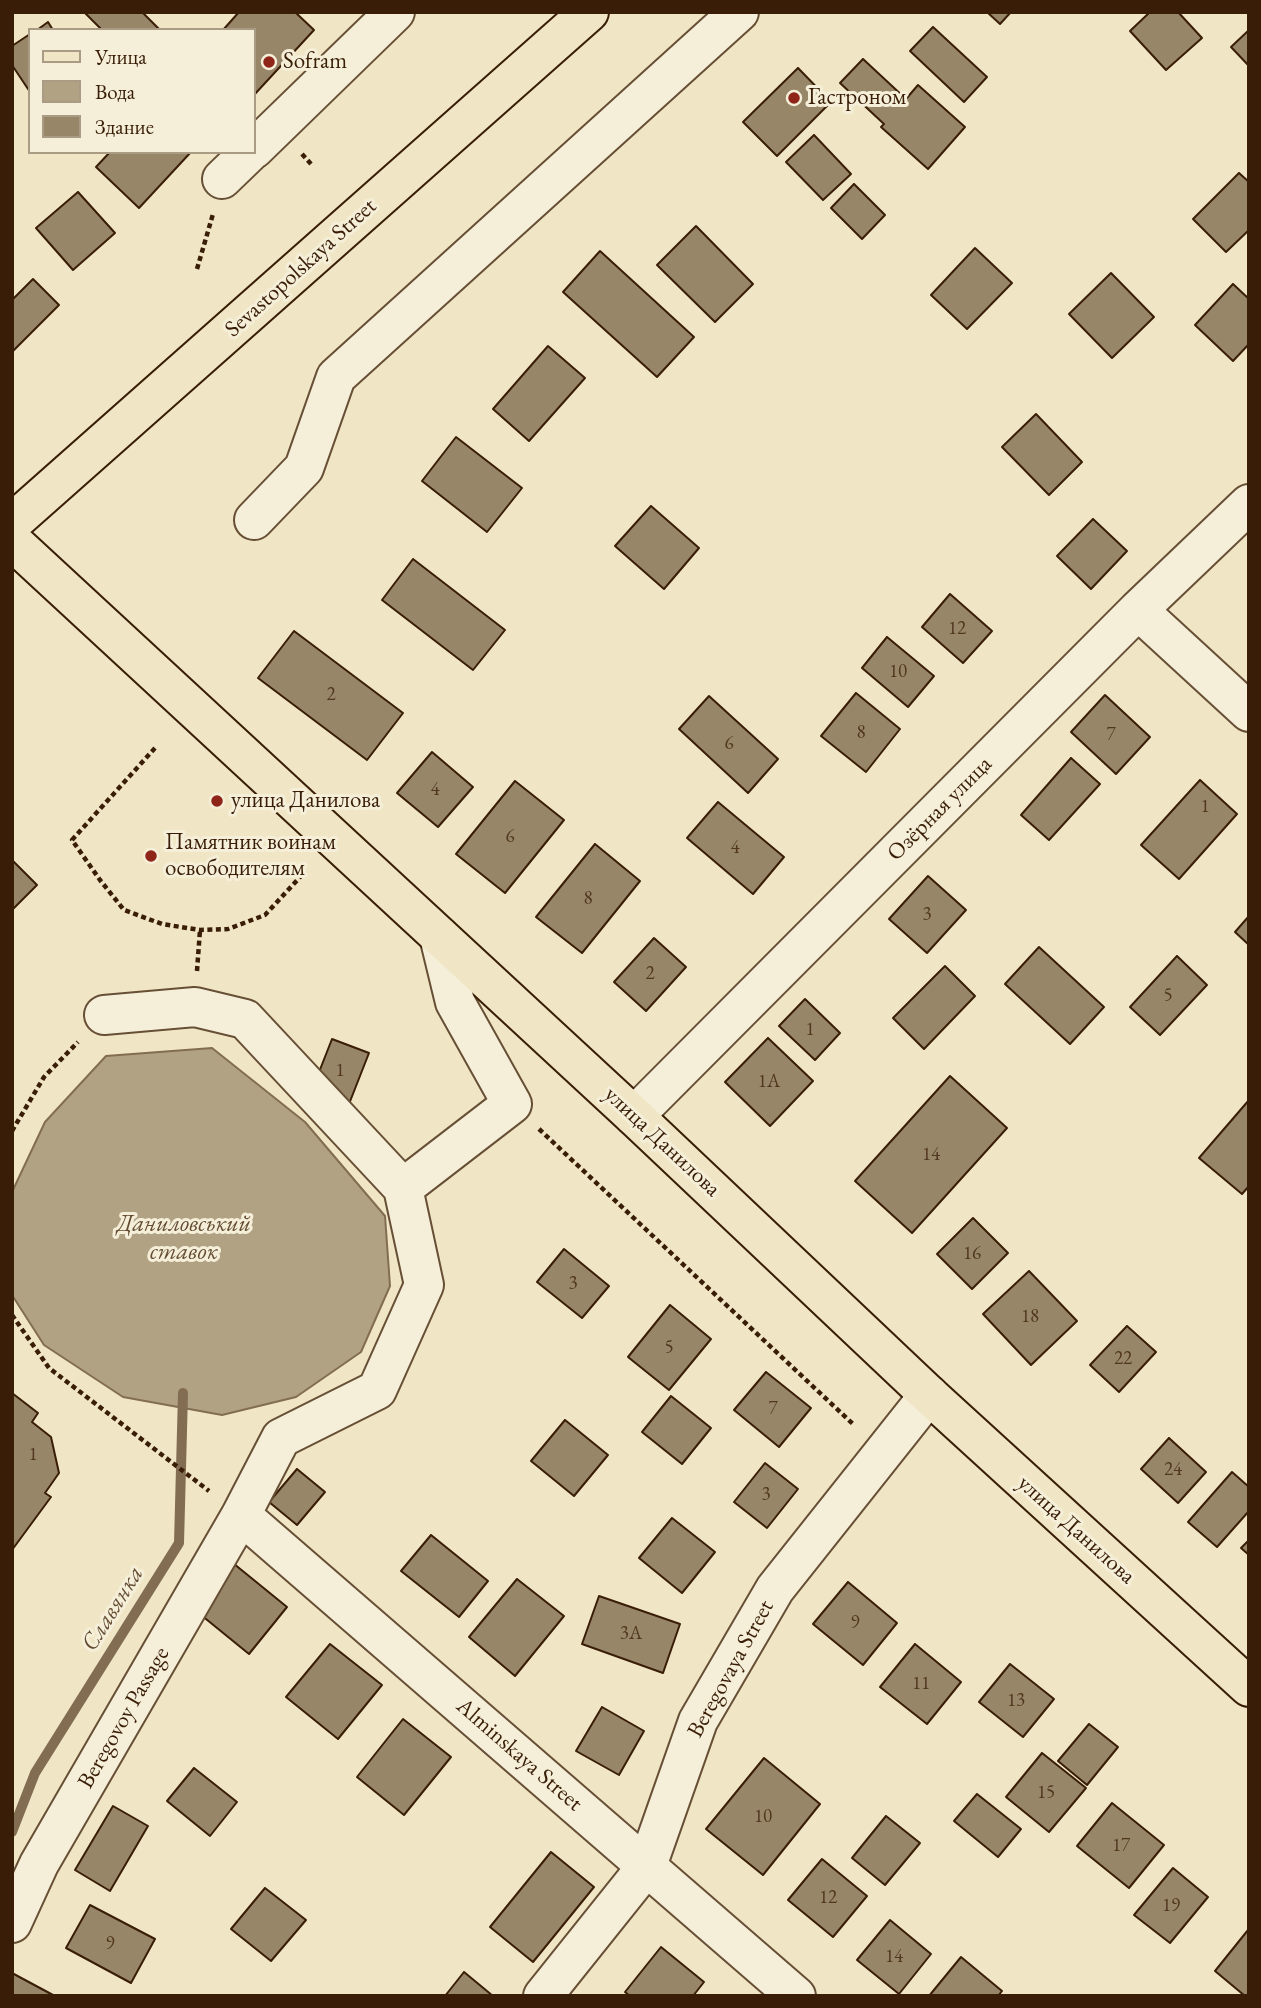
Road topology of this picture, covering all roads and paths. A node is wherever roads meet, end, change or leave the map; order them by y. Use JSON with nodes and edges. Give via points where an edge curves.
{"nodes":[{"id":1,"x":395,"y":12,"type":"edge"},
{"id":2,"x":589,"y":12,"type":"edge"},
{"id":3,"x":739,"y":12,"type":"edge"},
{"id":4,"x":256,"y":147,"type":"edge"},
{"id":5,"x":249,"y":154,"type":"edge"},
{"id":6,"x":222,"y":180,"type":"joint"},
{"id":7,"x":197,"y":269,"type":"dead end"},
{"id":8,"x":1249,"y":504,"type":"edge"},
{"id":9,"x":254,"y":520,"type":"dead end"},
{"id":10,"x":12,"y":523,"type":"edge"},
{"id":11,"x":12,"y":541,"type":"edge"},
{"id":12,"x":1138,"y":610,"type":"junction"},
{"id":13,"x":1249,"y":712,"type":"edge"},
{"id":14,"x":155,"y":748,"type":"dead end"},
{"id":15,"x":302,"y":875,"type":"dead end"},
{"id":16,"x":439,"y":936,"type":"junction"},
{"id":17,"x":104,"y":1015,"type":"joint"},
{"id":18,"x":512,"y":1104,"type":"junction"},
{"id":19,"x":634,"y":1116,"type":"junction"},
{"id":20,"x":12,"y":1130,"type":"edge"},
{"id":21,"x":403,"y":1188,"type":"junction"},
{"id":22,"x":12,"y":1315,"type":"edge"},
{"id":23,"x":929,"y":1395,"type":"junction"},
{"id":24,"x":854,"y":1424,"type":"dead end"},
{"id":25,"x":203,"y":1487,"type":"dead end"},
{"id":26,"x":241,"y":1515,"type":"junction"},
{"id":27,"x":1249,"y":1687,"type":"edge"},
{"id":28,"x":648,"y":1866,"type":"junction"},
{"id":29,"x":12,"y":1923,"type":"edge"},
{"id":30,"x":543,"y":1996,"type":"edge"},
{"id":31,"x":796,"y":1996,"type":"edge"}],
"edges":[{"from":1,"to":4,"type":"street"},
{"from":2,"to":10,"type":"main road","name":"Sevastopolskaya Street"},
{"from":3,"to":9,"type":"street","via":[[336,377],[303,468]]},
{"from":5,"to":6,"type":"street"},
{"from":6,"to":7,"type":"path"},
{"from":8,"to":12,"type":"street","name":"Озёрная улица"},
{"from":11,"to":16,"type":"main road","name":"улица Данилова"},
{"from":12,"to":13,"type":"street"},
{"from":12,"to":19,"type":"street","name":"Озёрная улица"},
{"from":14,"to":15,"type":"path","via":[[72,840],[124,909],[162,924],[228,929],[265,915]]},
{"from":16,"to":18,"type":"street","via":[[455,1002]]},
{"from":16,"to":19,"type":"main road","name":"улица Данилова"},
{"from":17,"to":20,"type":"path","via":[[44,1077]]},
{"from":17,"to":21,"type":"street","via":[[195,1007],[245,1019]]},
{"from":18,"to":21,"type":"street"},
{"from":18,"to":24,"type":"path"},
{"from":19,"to":23,"type":"main road","name":"улица Данилова"},
{"from":21,"to":26,"type":"street","name":"Beregovoy Passage","via":[[424,1285],[377,1391],[281,1438]]},
{"from":22,"to":25,"type":"path","via":[[49,1368]]},
{"from":23,"to":27,"type":"main road","name":"улица Данилова"},
{"from":23,"to":28,"type":"street","name":"Beregovaya Street","via":[[775,1589],[698,1721]]},
{"from":26,"to":28,"type":"street","name":"Alminskaya Street"},
{"from":26,"to":29,"type":"street","name":"Beregovoy Passage","via":[[39,1864]]},
{"from":28,"to":30,"type":"street","name":"Beregovaya Street"},
{"from":28,"to":31,"type":"street","name":"Alminskaya Street"}]}
